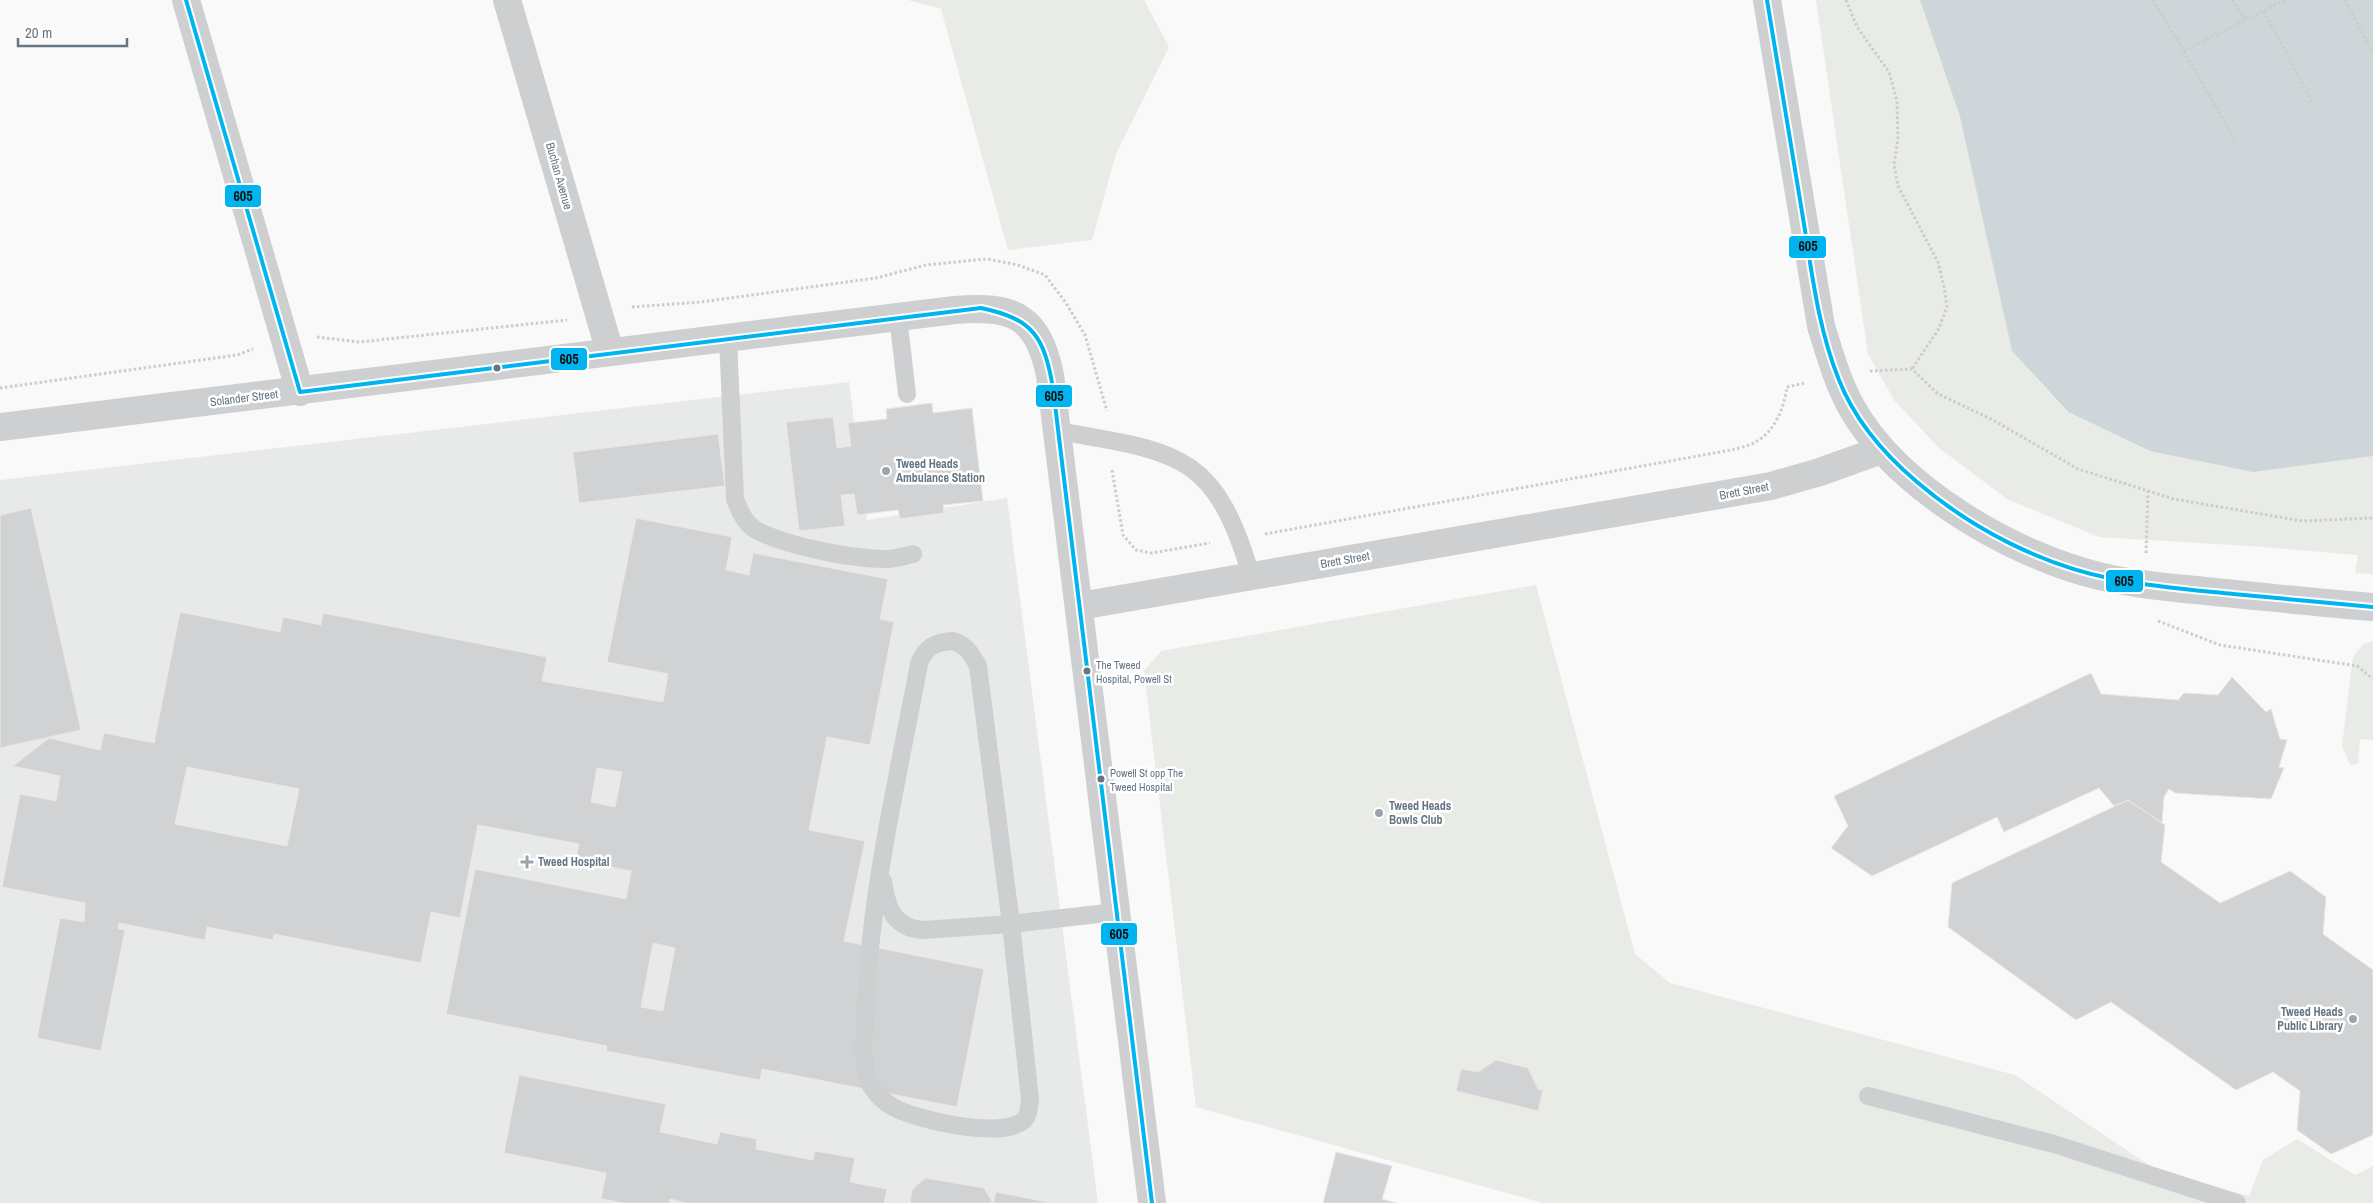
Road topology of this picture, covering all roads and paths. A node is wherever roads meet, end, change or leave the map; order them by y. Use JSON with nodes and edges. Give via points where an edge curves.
{"nodes":[{"id":1,"x":186,"y":0,"type":"edge"},
{"id":2,"x":507,"y":0,"type":"edge"},
{"id":3,"x":1767,"y":0,"type":"edge"},
{"id":4,"x":1846,"y":0,"type":"edge"},
{"id":5,"x":2153,"y":0,"type":"edge"},
{"id":6,"x":2232,"y":0,"type":"edge"},
{"id":7,"x":2285,"y":0,"type":"edge"},
{"id":8,"x":2345,"y":0,"type":"edge"},
{"id":9,"x":2264,"y":11,"type":"junction"},
{"id":10,"x":2246,"y":20,"type":"junction"},
{"id":11,"x":2184,"y":51,"type":"junction"},
{"id":12,"x":2373,"y":54,"type":"edge"},
{"id":13,"x":2312,"y":102,"type":"dead end"},
{"id":14,"x":2236,"y":142,"type":"dead end"},
{"id":15,"x":599,"y":313,"type":"junction"},
{"id":16,"x":898,"y":317,"type":"junction"},
{"id":17,"x":284,"y":336,"type":"junction"},
{"id":18,"x":728,"y":338,"type":"junction"},
{"id":19,"x":610,"y":352,"type":"junction"},
{"id":20,"x":1912,"y":369,"type":"junction"},
{"id":21,"x":1836,"y":375,"type":"junction"},
{"id":22,"x":0,"y":388,"type":"edge"},
{"id":23,"x":300,"y":392,"type":"junction"},
{"id":24,"x":907,"y":394,"type":"dead end"},
{"id":25,"x":0,"y":427,"type":"edge"},
{"id":26,"x":1058,"y":431,"type":"junction"},
{"id":27,"x":1111,"y":440,"type":"junction"},
{"id":28,"x":1881,"y":450,"type":"junction"},
{"id":29,"x":2148,"y":491,"type":"junction"},
{"id":30,"x":2373,"y":518,"type":"edge"},
{"id":31,"x":1240,"y":538,"type":"junction"},
{"id":32,"x":913,"y":554,"type":"dead end"},
{"id":33,"x":2145,"y":557,"type":"dead end"},
{"id":34,"x":1250,"y":576,"type":"junction"},
{"id":35,"x":1080,"y":606,"type":"junction"},
{"id":36,"x":2373,"y":607,"type":"edge"},
{"id":37,"x":2152,"y":618,"type":"dead end"},
{"id":38,"x":2373,"y":679,"type":"edge"},
{"id":39,"x":881,"y":870,"type":"junction"},
{"id":40,"x":1116,"y":912,"type":"junction"},
{"id":41,"x":1011,"y":924,"type":"junction"},
{"id":42,"x":1868,"y":1096,"type":"dead end"},
{"id":43,"x":1152,"y":1203,"type":"edge"},
{"id":44,"x":2237,"y":1203,"type":"edge"}],
"edges":[{"from":1,"to":17,"type":"street"},
{"from":2,"to":15,"type":"street","name":"Buchan Avenue"},
{"from":3,"to":21,"type":"street","via":[[1820,326]]},
{"from":4,"to":20,"type":"path","via":[[1856,27],[1889,72],[1898,101],[1894,164],[1898,186],[1938,262],[1944,287],[1947,307],[1938,330]]},
{"from":5,"to":11,"type":"path"},
{"from":6,"to":10,"type":"path"},
{"from":7,"to":9,"type":"path"},
{"from":8,"to":12,"type":"path"},
{"from":9,"to":10,"type":"path"},
{"from":9,"to":13,"type":"path"},
{"from":10,"to":11,"type":"path"},
{"from":11,"to":14,"type":"path"},
{"from":15,"to":17,"type":"path","via":[[551,323],[360,342],[334,337]]},
{"from":15,"to":19,"type":"street","name":"Buchan Avenue"},
{"from":15,"to":27,"type":"path","via":[[876,278],[926,265],[987,259],[1018,265],[1045,275],[1085,335],[1107,408]]},
{"from":16,"to":18,"type":"street","name":"Solander Street"},
{"from":16,"to":24,"type":"lane"},
{"from":16,"to":26,"type":"street","name":"Solander Street","via":[[981,308],[1003,310],[1020,319],[1036,333],[1046,352]]},
{"from":17,"to":22,"type":"path","via":[[242,354]]},
{"from":17,"to":23,"type":"street"},
{"from":18,"to":19,"type":"street","name":"Solander Street"},
{"from":18,"to":32,"type":"lane","via":[[734,499],[743,518],[755,529],[786,541],[841,554],[884,560]]},
{"from":19,"to":23,"type":"street","name":"Solander Street"},
{"from":20,"to":21,"type":"path"},
{"from":20,"to":29,"type":"path","via":[[1938,394],[1991,419],[2078,468]]},
{"from":21,"to":28,"type":"street","via":[[1854,411]]},
{"from":21,"to":31,"type":"path","via":[[1788,387],[1777,421],[1757,442],[1731,450]]},
{"from":23,"to":25,"type":"street","name":"Solander Street"},
{"from":26,"to":27,"type":"lane"},
{"from":26,"to":35,"type":"street","name":"Solander Street"},
{"from":27,"to":31,"type":"lane","via":[[1152,448],[1181,460],[1202,476],[1218,496]]},
{"from":27,"to":31,"type":"path","via":[[1112,472],[1123,535],[1136,550],[1152,553]]},
{"from":28,"to":34,"type":"street","name":"Brett Street","via":[[1820,472],[1762,487]]},
{"from":28,"to":36,"type":"street","via":[[1954,510],[2002,538],[2051,560],[2099,576],[2195,590]]},
{"from":29,"to":30,"type":"path","via":[[2174,500],[2302,521]]},
{"from":29,"to":33,"type":"path"},
{"from":31,"to":34,"type":"lane"},
{"from":34,"to":35,"type":"street","name":"Brett Street"},
{"from":35,"to":40,"type":"street","name":"Solander Street"},
{"from":37,"to":38,"type":"path","via":[[2220,645],[2357,666]]},
{"from":39,"to":41,"type":"lane","via":[[892,912],[900,923],[910,929]]},
{"from":39,"to":41,"type":"lane","via":[[921,659],[930,646],[953,641],[962,644],[970,650],[978,666]]},
{"from":39,"to":41,"type":"lane","via":[[867,980],[864,1056],[867,1076],[875,1093],[893,1107],[925,1120],[971,1128],[1010,1127],[1025,1120],[1030,1099]]},
{"from":40,"to":41,"type":"lane"},
{"from":40,"to":43,"type":"street","name":"Solander Street"},
{"from":42,"to":44,"type":"lane","via":[[2054,1144]]}]}
